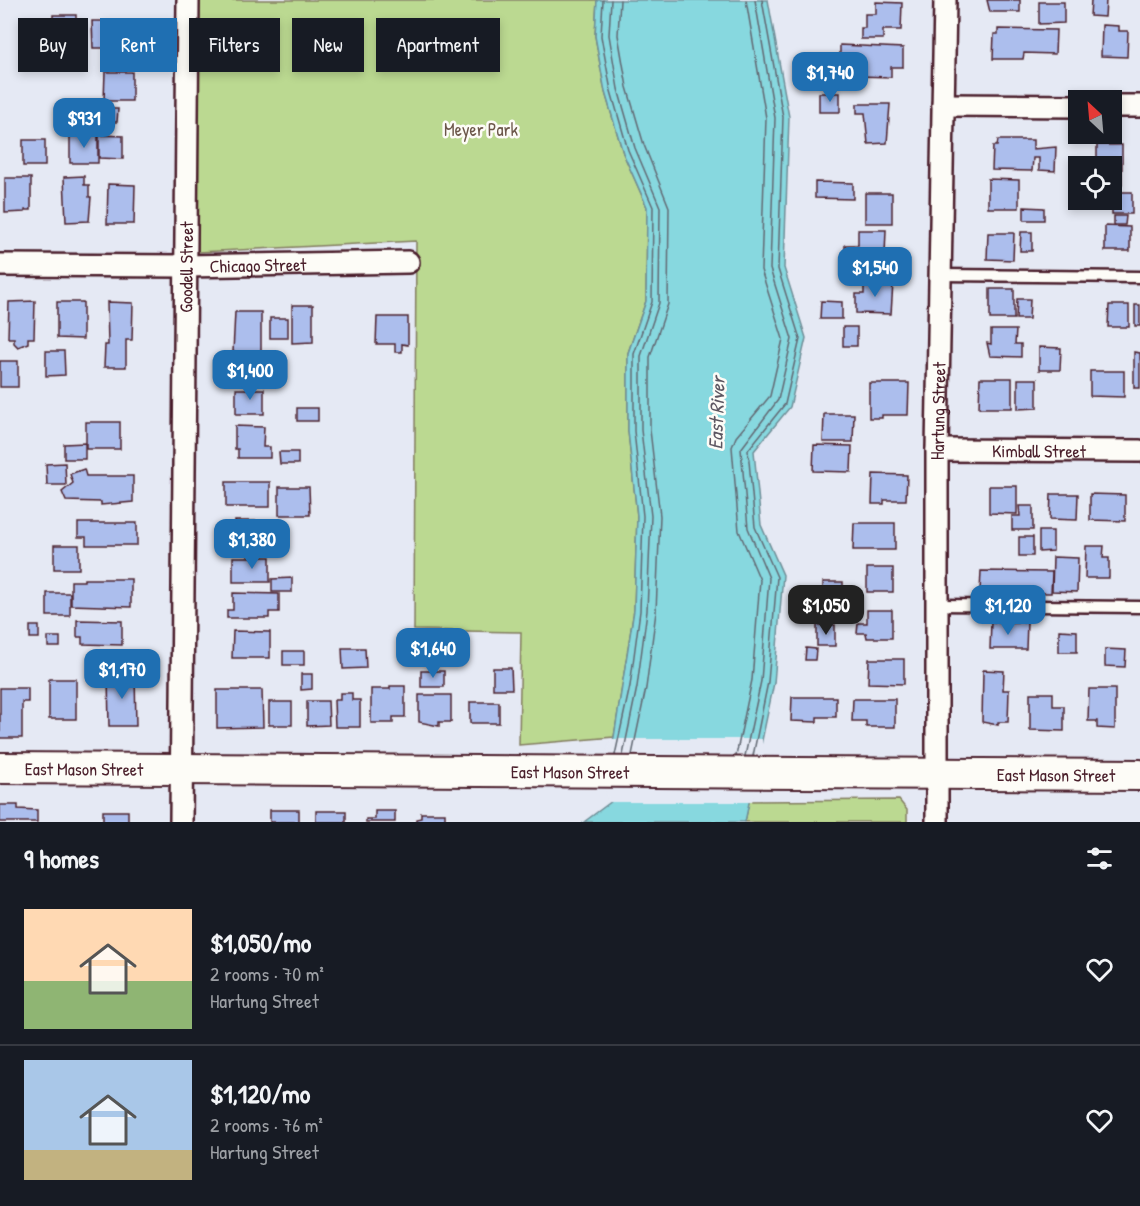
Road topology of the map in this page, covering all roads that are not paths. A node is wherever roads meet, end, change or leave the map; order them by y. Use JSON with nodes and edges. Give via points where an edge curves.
{"nodes":[{"id":1,"x":188,"y":0,"type":"edge"},
{"id":2,"x":945,"y":0,"type":"edge"},
{"id":3,"x":943,"y":105,"type":"junction"},
{"id":4,"x":1068,"y":106,"type":"edge"},
{"id":5,"x":1122,"y":106,"type":"edge"},
{"id":6,"x":1140,"y":106,"type":"edge"},
{"id":7,"x":408,"y":262,"type":"dead end"},
{"id":8,"x":0,"y":265,"type":"edge"},
{"id":9,"x":186,"y":266,"type":"junction"},
{"id":10,"x":940,"y":275,"type":"junction"},
{"id":11,"x":1140,"y":277,"type":"edge"},
{"id":12,"x":937,"y":450,"type":"junction"},
{"id":13,"x":1140,"y":451,"type":"edge"},
{"id":14,"x":938,"y":605,"type":"junction"},
{"id":15,"x":1140,"y":607,"type":"edge"},
{"id":16,"x":0,"y":768,"type":"edge"},
{"id":17,"x":182,"y":769,"type":"junction"},
{"id":18,"x":937,"y":774,"type":"junction"},
{"id":19,"x":1140,"y":775,"type":"edge"},
{"id":20,"x":181,"y":822,"type":"edge"},
{"id":21,"x":937,"y":822,"type":"edge"}],
"edges":[{"from":1,"to":9,"type":"street","name":"Goodell Street"},
{"from":2,"to":3,"type":"street","name":"Hartung Street"},
{"from":3,"to":4,"type":"street"},
{"from":3,"to":10,"type":"street","name":"Hartung Street"},
{"from":5,"to":6,"type":"street"},
{"from":7,"to":9,"type":"street","name":"Chicago Street"},
{"from":8,"to":9,"type":"street","name":"Chicago Street"},
{"from":9,"to":17,"type":"street","name":"Goodell Street"},
{"from":10,"to":11,"type":"lane"},
{"from":10,"to":12,"type":"street","name":"Hartung Street"},
{"from":12,"to":13,"type":"street","name":"Kimball Street"},
{"from":12,"to":14,"type":"street","name":"Hartung Street"},
{"from":14,"to":15,"type":"lane"},
{"from":14,"to":18,"type":"street","name":"Hartung Street"},
{"from":16,"to":17,"type":"main road","name":"East Mason Street"},
{"from":17,"to":18,"type":"main road","name":"East Mason Street"},
{"from":17,"to":20,"type":"street","name":"Goodell Street"},
{"from":18,"to":19,"type":"main road","name":"East Mason Street"},
{"from":18,"to":21,"type":"street","name":"Hartung Street"}]}
